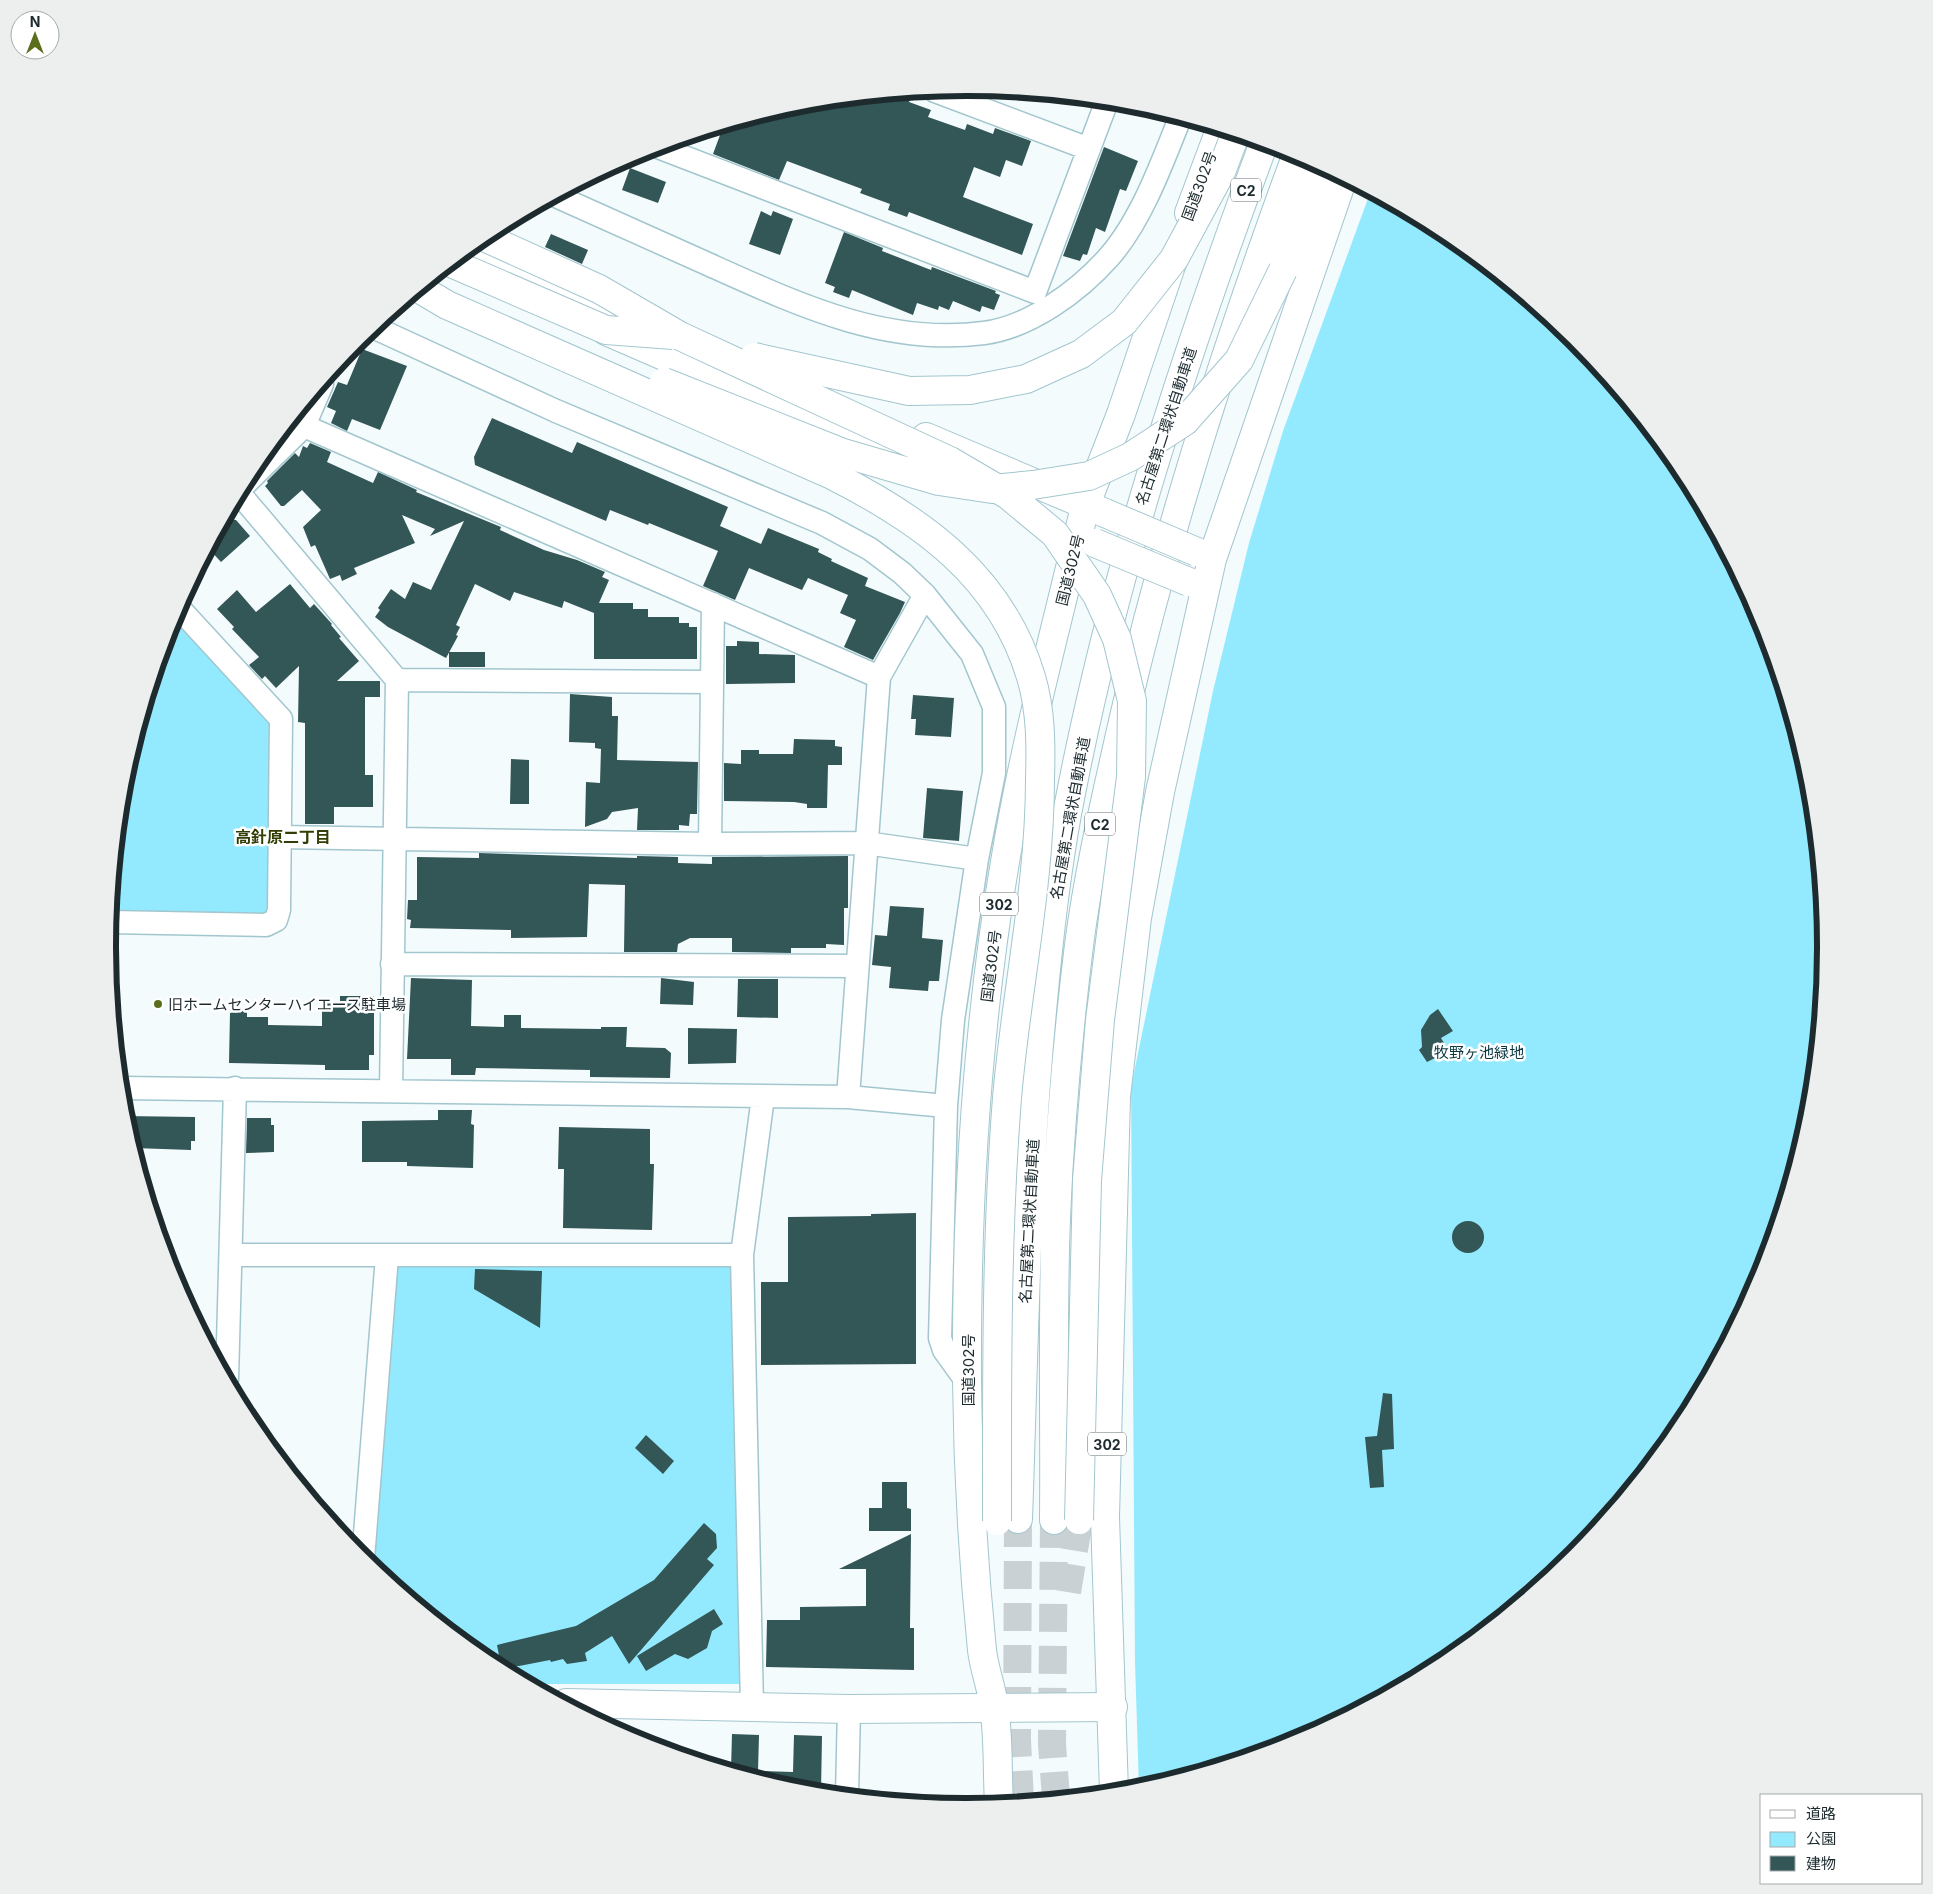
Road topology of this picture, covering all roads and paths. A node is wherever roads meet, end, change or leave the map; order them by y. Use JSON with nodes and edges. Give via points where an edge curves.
{"nodes":[{"id":1,"x":950,"y":97,"type":"edge"},
{"id":2,"x":1104,"y":108,"type":"edge"},
{"id":3,"x":1178,"y":123,"type":"edge"},
{"id":4,"x":1218,"y":134,"type":"edge"},
{"id":5,"x":1233,"y":139,"type":"edge"},
{"id":6,"x":1089,"y":148,"type":"junction"},
{"id":7,"x":1262,"y":149,"type":"edge"},
{"id":8,"x":667,"y":151,"type":"edge"},
{"id":9,"x":1294,"y":162,"type":"edge"},
{"id":10,"x":1320,"y":173,"type":"edge"},
{"id":11,"x":1341,"y":183,"type":"edge"},
{"id":12,"x":562,"y":199,"type":"edge"},
{"id":13,"x":508,"y":231,"type":"edge"},
{"id":14,"x":493,"y":240,"type":"edge"},
{"id":15,"x":482,"y":248,"type":"edge"},
{"id":16,"x":474,"y":254,"type":"edge"},
{"id":17,"x":457,"y":266,"type":"edge"},
{"id":18,"x":457,"y":266,"type":"edge"},
{"id":19,"x":435,"y":283,"type":"edge"},
{"id":20,"x":425,"y":292,"type":"edge"},
{"id":21,"x":1039,"y":303,"type":"junction"},
{"id":22,"x":381,"y":331,"type":"edge"},
{"id":23,"x":680,"y":336,"type":"junction"},
{"id":24,"x":716,"y":351,"type":"junction"},
{"id":25,"x":315,"y":401,"type":"edge"},
{"id":26,"x":304,"y":426,"type":"junction"},
{"id":27,"x":269,"y":461,"type":"edge"},
{"id":28,"x":244,"y":499,"type":"edge"},
{"id":29,"x":1096,"y":509,"type":"junction"},
{"id":30,"x":1086,"y":539,"type":"junction"},
{"id":31,"x":1204,"y":556,"type":"junction"},
{"id":32,"x":1198,"y":585,"type":"junction"},
{"id":33,"x":925,"y":595,"type":"junction"},
{"id":34,"x":713,"y":604,"type":"junction"},
{"id":35,"x":184,"y":614,"type":"edge"},
{"id":36,"x":879,"y":677,"type":"junction"},
{"id":37,"x":397,"y":680,"type":"junction"},
{"id":38,"x":712,"y":682,"type":"junction"},
{"id":39,"x":1130,"y":693,"type":"edge"},
{"id":40,"x":1130,"y":693,"type":"edge"},
{"id":41,"x":1130,"y":693,"type":"edge"},
{"id":42,"x":1130,"y":693,"type":"edge"},
{"id":43,"x":279,"y":837,"type":"junction"},
{"id":44,"x":394,"y":838,"type":"junction"},
{"id":45,"x":866,"y":843,"type":"junction"},
{"id":46,"x":710,"y":844,"type":"junction"},
{"id":47,"x":977,"y":859,"type":"junction"},
{"id":48,"x":117,"y":922,"type":"edge"},
{"id":49,"x":392,"y":964,"type":"junction"},
{"id":50,"x":857,"y":966,"type":"junction"},
{"id":51,"x":128,"y":1088,"type":"edge"},
{"id":52,"x":236,"y":1088,"type":"junction"},
{"id":53,"x":391,"y":1091,"type":"junction"},
{"id":54,"x":763,"y":1097,"type":"junction"},
{"id":55,"x":848,"y":1097,"type":"junction"},
{"id":56,"x":946,"y":1106,"type":"junction"},
{"id":57,"x":231,"y":1255,"type":"junction"},
{"id":58,"x":742,"y":1255,"type":"junction"},
{"id":59,"x":387,"y":1256,"type":"junction"},
{"id":60,"x":227,"y":1367,"type":"edge"},
{"id":61,"x":967,"y":1382,"type":"junction"},
{"id":62,"x":364,"y":1548,"type":"edge"},
{"id":63,"x":577,"y":1703,"type":"edge"},
{"id":64,"x":752,"y":1707,"type":"junction"},
{"id":65,"x":994,"y":1707,"type":"junction"},
{"id":66,"x":1113,"y":1707,"type":"junction"},
{"id":67,"x":849,"y":1709,"type":"junction"},
{"id":68,"x":1114,"y":1784,"type":"edge"},
{"id":69,"x":847,"y":1789,"type":"edge"},
{"id":70,"x":999,"y":1797,"type":"edge"}],
"edges":[{"from":1,"to":6,"type":"street"},
{"from":2,"to":6,"type":"street"},
{"from":3,"to":21,"type":"street","via":[[1157,176],[1110,256],[1072,291]]},
{"from":4,"to":29,"type":"main road","name":"国道302号","number":"302","via":[[1121,414]]},
{"from":5,"to":24,"type":"main road","bridge":true,"via":[[1220,172],[1174,258],[1124,322],[1081,354],[1026,379],[970,390],[909,391]]},
{"from":6,"to":21,"type":"street"},
{"from":7,"to":20,"type":"main road","name":"名古屋第二環状自動車道","number":"C2","bridge":true,"via":[[1203,311],[1140,507],[1067,815],[1049,939],[1037,1070],[1008,1520],[998,1288],[1007,1098],[1040,824],[1041,732],[1031,677],[1010,625],[970,569],[917,524],[874,496],[447,305]]},
{"from":8,"to":21,"type":"street"},
{"from":9,"to":39,"type":"main road","name":"名古屋第二環状自動車道","number":"C2","bridge":true,"via":[[1237,320],[1197,446]]},
{"from":10,"to":19,"type":"main road","bridge":true,"via":[[1282,270],[1239,360],[1185,421],[1130,457],[1089,476],[1033,485],[992,489],[939,481],[844,454],[664,382]]},
{"from":11,"to":31,"type":"main road","number":"302"},
{"from":12,"to":21,"type":"street","via":[[786,299],[845,320],[891,331],[985,333]]},
{"from":13,"to":23,"type":"main road","bridge":true,"via":[[600,270]]},
{"from":14,"to":23,"type":"main road","bridge":true,"via":[[599,289]]},
{"from":15,"to":29,"type":"main road"},
{"from":16,"to":23,"type":"main road","bridge":true,"via":[[611,313]]},
{"from":17,"to":23,"type":"main road","bridge":true,"via":[[606,330]]},
{"from":18,"to":30,"type":"main road"},
{"from":22,"to":33,"type":"street","via":[[556,411],[822,523],[870,549]]},
{"from":23,"to":24,"type":"main road","bridge":true},
{"from":24,"to":42,"type":"main road","name":"名古屋第二環状自動車道","number":"C2","bridge":true,"via":[[950,461],[1008,495],[1055,534],[1097,595],[1117,639]]},
{"from":25,"to":26,"type":"street"},
{"from":26,"to":27,"type":"street"},
{"from":26,"to":34,"type":"street"},
{"from":28,"to":37,"type":"street"},
{"from":29,"to":30,"type":"main road","name":"国道302号","number":"302"},
{"from":29,"to":31,"type":"main road","bridge":true},
{"from":30,"to":32,"type":"main road","bridge":true},
{"from":30,"to":61,"type":"main road","name":"国道302号","number":"302","via":[[1020,779],[1004,862],[975,1100],[969,1210]]},
{"from":31,"to":32,"type":"main road","number":"302"},
{"from":32,"to":66,"type":"main road","number":"302","via":[[1137,918],[1116,1096],[1105,1516]]},
{"from":33,"to":36,"type":"street"},
{"from":33,"to":47,"type":"street","via":[[972,654],[994,708],[994,773]]},
{"from":34,"to":36,"type":"street"},
{"from":34,"to":38,"type":"street"},
{"from":35,"to":43,"type":"street","via":[[281,719]]},
{"from":36,"to":45,"type":"street"},
{"from":37,"to":38,"type":"street"},
{"from":37,"to":44,"type":"street"},
{"from":38,"to":46,"type":"street"},
{"from":40,"to":41,"type":"main road","name":"名古屋第二環状自動車道","number":"C2","bridge":true,"via":[[1102,812],[1080,941],[1065,1072],[1056,1221],[1066,1520],[1100,1020],[1131,777]]},
{"from":43,"to":44,"type":"street"},
{"from":43,"to":48,"type":"street","via":[[279,910],[276,920],[266,926]]},
{"from":44,"to":46,"type":"street"},
{"from":44,"to":49,"type":"street"},
{"from":45,"to":46,"type":"street"},
{"from":45,"to":47,"type":"street"},
{"from":45,"to":50,"type":"street"},
{"from":47,"to":56,"type":"street","via":[[953,1020]]},
{"from":49,"to":50,"type":"street"},
{"from":49,"to":53,"type":"street"},
{"from":50,"to":55,"type":"street"},
{"from":51,"to":52,"type":"street"},
{"from":52,"to":53,"type":"street"},
{"from":52,"to":57,"type":"street"},
{"from":53,"to":54,"type":"street"},
{"from":54,"to":55,"type":"street"},
{"from":54,"to":58,"type":"street"},
{"from":55,"to":56,"type":"street"},
{"from":56,"to":61,"type":"street","via":[[940,1338],[944,1350]]},
{"from":57,"to":59,"type":"street"},
{"from":57,"to":60,"type":"street"},
{"from":58,"to":59,"type":"street"},
{"from":58,"to":64,"type":"street"},
{"from":59,"to":62,"type":"street"},
{"from":61,"to":65,"type":"main road","name":"国道302号","number":"302","via":[[971,1522],[983,1656]]},
{"from":63,"to":64,"type":"main road"},
{"from":64,"to":67,"type":"main road"},
{"from":65,"to":66,"type":"main road"},
{"from":65,"to":67,"type":"main road"},
{"from":65,"to":70,"type":"main road","name":"国道302号","number":"302"},
{"from":66,"to":68,"type":"main road","number":"302"},
{"from":67,"to":69,"type":"street"}]}
